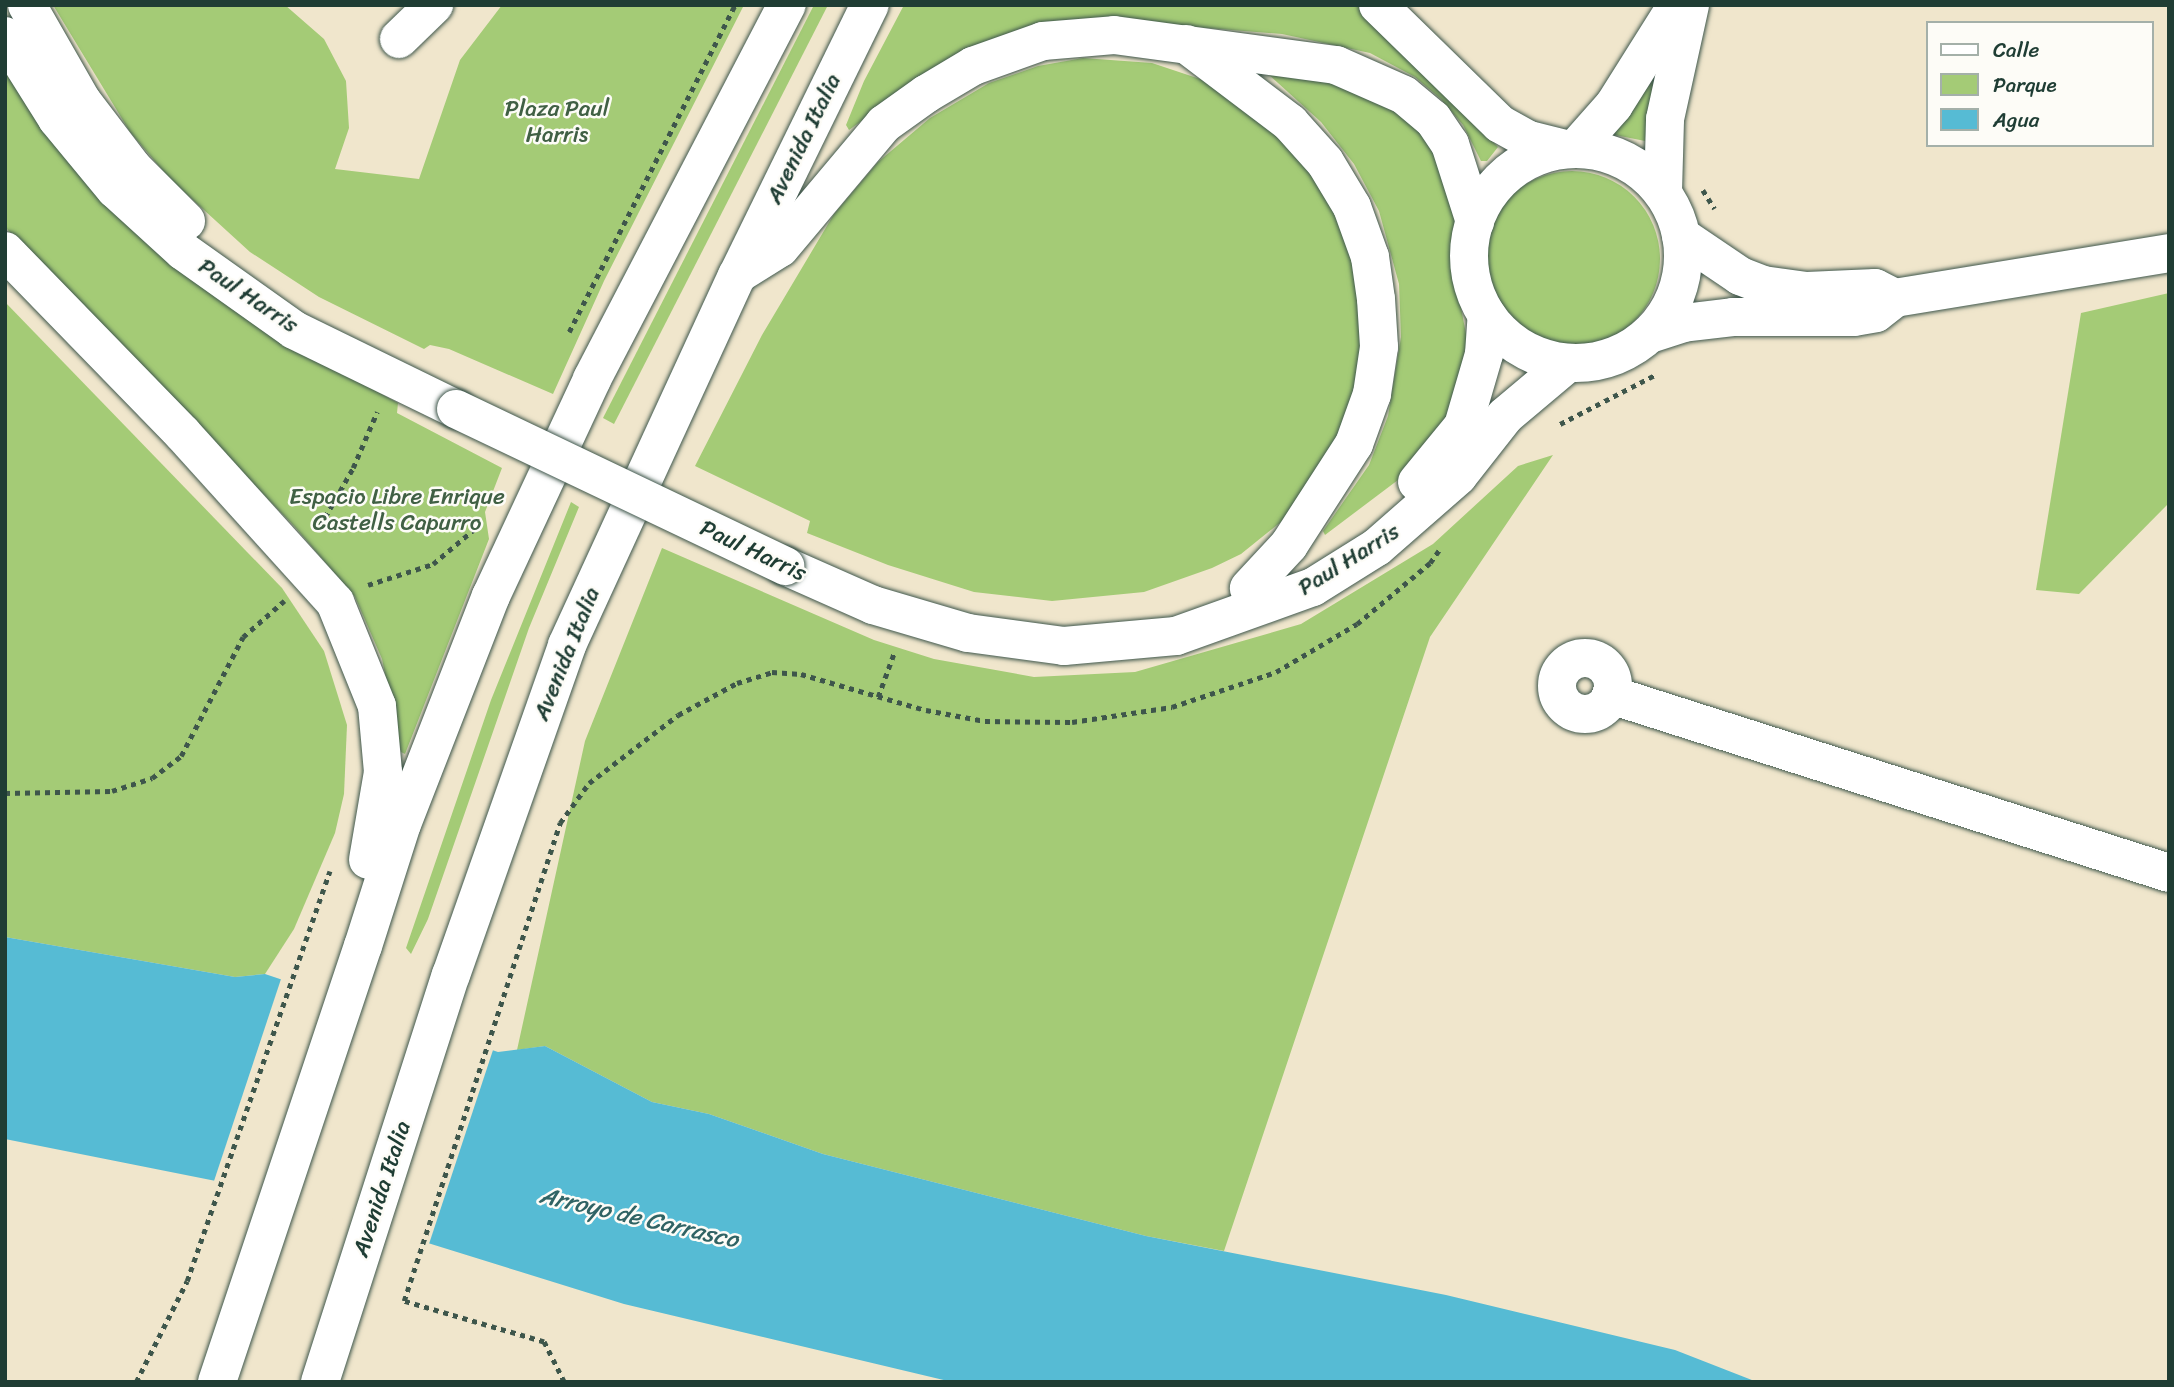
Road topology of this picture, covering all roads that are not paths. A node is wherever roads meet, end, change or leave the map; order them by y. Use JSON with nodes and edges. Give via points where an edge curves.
{"nodes":[{"id":1,"x":27,"y":5,"type":"edge"},
{"id":2,"x":434,"y":5,"type":"edge"},
{"id":3,"x":787,"y":5,"type":"edge"},
{"id":4,"x":870,"y":5,"type":"edge"},
{"id":5,"x":1378,"y":5,"type":"edge"},
{"id":6,"x":1677,"y":5,"type":"edge"},
{"id":7,"x":1689,"y":5,"type":"edge"},
{"id":8,"x":5,"y":36,"type":"edge"},
{"id":9,"x":398,"y":39,"type":"dead end"},
{"id":10,"x":1182,"y":41,"type":"junction"},
{"id":11,"x":1571,"y":149,"type":"junction"},
{"id":12,"x":1663,"y":192,"type":"junction"},
{"id":13,"x":1475,"y":222,"type":"junction"},
{"id":14,"x":1681,"y":236,"type":"junction"},
{"id":15,"x":5,"y":251,"type":"edge"},
{"id":16,"x":2169,"y":253,"type":"edge"},
{"id":17,"x":737,"y":275,"type":"junction"},
{"id":18,"x":1895,"y":298,"type":"junction"},
{"id":19,"x":1487,"y":315,"type":"junction"},
{"id":20,"x":1650,"y":334,"type":"junction"},
{"id":21,"x":1568,"y":363,"type":"junction"},
{"id":22,"x":461,"y":398,"type":"junction"},
{"id":23,"x":783,"y":552,"type":"junction"},
{"id":24,"x":1249,"y":588,"type":"junction"},
{"id":25,"x":1611,"y":695,"type":"dead end"},
{"id":26,"x":2169,"y":873,"type":"edge"},
{"id":27,"x":363,"y":946,"type":"junction"},
{"id":28,"x":217,"y":1382,"type":"edge"},
{"id":29,"x":320,"y":1382,"type":"edge"}],
"edges":[{"from":1,"to":22,"type":"main road","name":"Paul Harris","via":[[82,101],[134,168],[194,229],[305,308]]},
{"from":2,"to":9,"type":"main road"},
{"from":3,"to":27,"type":"main road","via":[[592,379],[491,596],[402,824]]},
{"from":4,"to":17,"type":"main road","name":"Avenida Italia"},
{"from":5,"to":11,"type":"main road","via":[[1500,124],[1529,139]]},
{"from":6,"to":11,"type":"main road","via":[[1614,105]]},
{"from":7,"to":12,"type":"main road","via":[[1665,119]]},
{"from":8,"to":22,"type":"main road","name":"Paul Harris","via":[[57,119],[116,189],[183,251],[295,330]]},
{"from":10,"to":13,"type":"main road","via":[[1336,65],[1405,95],[1433,119],[1450,145]]},
{"from":10,"to":17,"type":"main road","via":[[1114,35],[1043,41],[973,66],[884,124],[780,248]]},
{"from":10,"to":24,"type":"main road","via":[[1290,123],[1325,162],[1352,207],[1370,257],[1376,299],[1379,347],[1372,394],[1354,444],[1289,545]]},
{"from":11,"to":12,"type":"main road","via":[[1625,160]]},
{"from":11,"to":13,"type":"main road","via":[[1541,154],[1500,180]]},
{"from":12,"to":14,"type":"main road"},
{"from":13,"to":19,"type":"main road","via":[[1470,270]]},
{"from":14,"to":18,"type":"main road","via":[[1740,276],[1763,285],[1807,291],[1875,288]]},
{"from":14,"to":20,"type":"main road","via":[[1682,271],[1671,305]]},
{"from":15,"to":27,"type":"main road","via":[[316,576],[353,637],[377,706],[383,772],[365,876]]},
{"from":16,"to":18,"type":"main road"},
{"from":17,"to":29,"type":"main road","name":"Avenida Italia","via":[[568,645],[451,975]]},
{"from":18,"to":20,"type":"main road","via":[[1876,313],[1854,317],[1733,317],[1683,323]]},
{"from":19,"to":21,"type":"main road","via":[[1508,339]]},
{"from":19,"to":24,"type":"main road","name":"Paul Harris","via":[[1485,354],[1475,395],[1463,426],[1444,452],[1401,498],[1360,530]]},
{"from":20,"to":21,"type":"main road","via":[[1626,351],[1597,361]]},
{"from":21,"to":23,"type":"main road","name":"Paul Harris","via":[[1505,416],[1449,485],[1377,547],[1313,587],[1176,636],[1064,646],[968,633],[873,605]]},
{"from":22,"to":23,"type":"main road","name":"Paul Harris"},
{"from":23,"to":24,"type":"main road","name":"Paul Harris","via":[[966,608],[1056,620],[1128,620]]},
{"from":25,"to":26,"type":"main road"},
{"from":27,"to":28,"type":"main road"}]}
